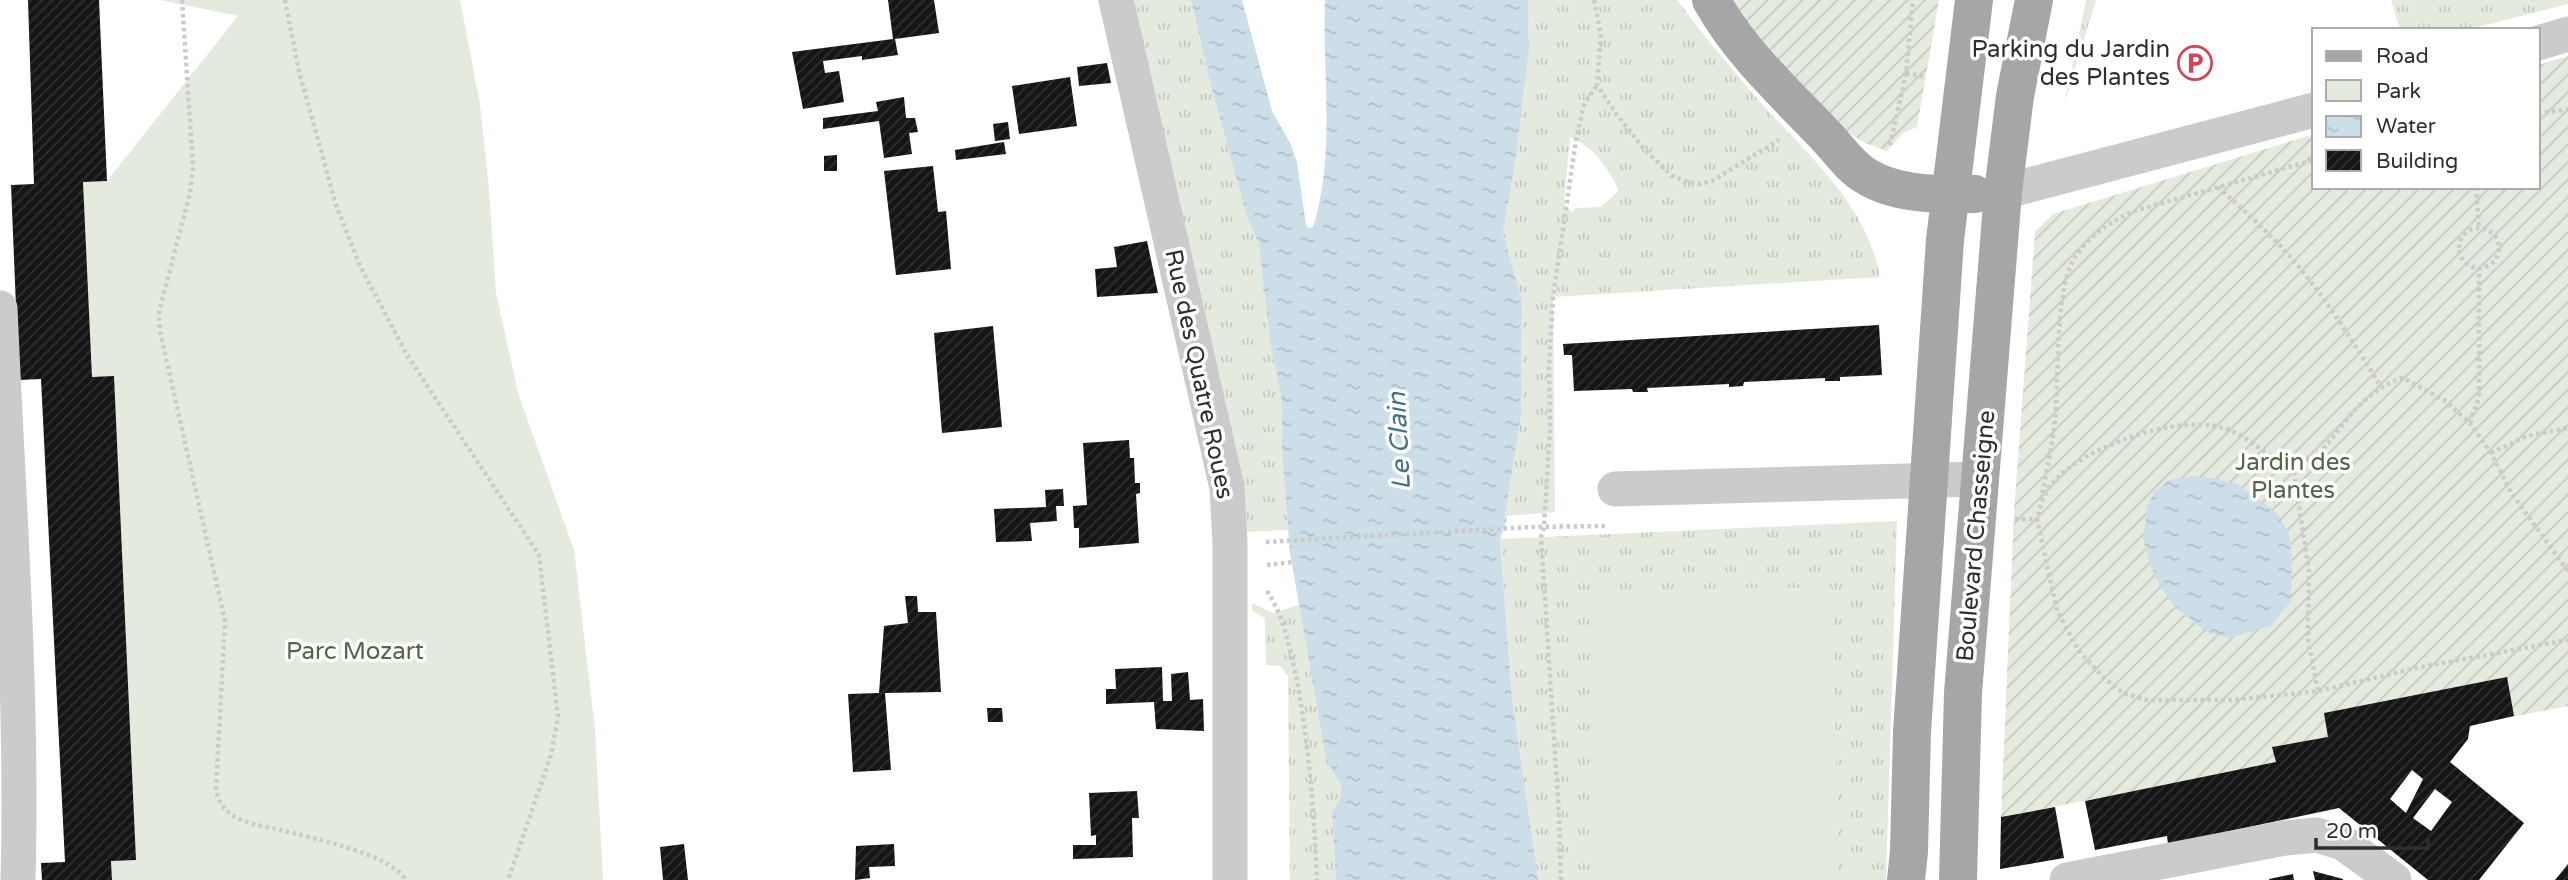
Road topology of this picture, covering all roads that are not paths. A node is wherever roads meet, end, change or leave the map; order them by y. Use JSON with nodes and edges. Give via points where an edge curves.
{"nodes":[{"id":1,"x":1116,"y":0,"type":"edge"},
{"id":2,"x":1711,"y":0,"type":"edge"},
{"id":3,"x":1974,"y":0,"type":"edge"},
{"id":4,"x":2034,"y":0,"type":"edge"},
{"id":5,"x":2568,"y":34,"type":"edge"},
{"id":6,"x":2540,"y":42,"type":"edge"},
{"id":7,"x":2312,"y":111,"type":"edge"},
{"id":8,"x":2003,"y":192,"type":"junction"},
{"id":9,"x":1950,"y":195,"type":"junction"},
{"id":10,"x":0,"y":307,"type":"edge"},
{"id":11,"x":1981,"y":479,"type":"junction"},
{"id":12,"x":1928,"y":481,"type":"junction"},
{"id":13,"x":1615,"y":489,"type":"dead end"},
{"id":14,"x":10,"y":813,"type":"edge"},
{"id":15,"x":18,"y":880,"type":"edge"},
{"id":16,"x":1230,"y":880,"type":"edge"},
{"id":17,"x":1906,"y":880,"type":"edge"},
{"id":18,"x":1958,"y":880,"type":"edge"},
{"id":19,"x":2067,"y":880,"type":"edge"},
{"id":20,"x":2394,"y":880,"type":"edge"}],
"edges":[{"from":1,"to":16,"type":"street","name":"Rue des Quatre Roues","via":[[1227,488]]},
{"from":2,"to":9,"type":"main road","via":[[1766,75],[1865,176],[1895,188]]},
{"from":3,"to":9,"type":"main road","name":"Boulevard Chasseigne"},
{"from":4,"to":8,"type":"main road","name":"Boulevard Chasseigne"},
{"from":5,"to":6,"type":"street"},
{"from":7,"to":8,"type":"street"},
{"from":8,"to":9,"type":"main road"},
{"from":8,"to":11,"type":"main road","name":"Boulevard Chasseigne"},
{"from":9,"to":12,"type":"main road","name":"Boulevard Chasseigne"},
{"from":10,"to":14,"type":"street"},
{"from":11,"to":12,"type":"street"},
{"from":11,"to":18,"type":"main road","name":"Boulevard Chasseigne","via":[[1963,693]]},
{"from":12,"to":13,"type":"street"},
{"from":12,"to":17,"type":"main road","name":"Boulevard Chasseigne"},
{"from":14,"to":15,"type":"street"},
{"from":19,"to":20,"type":"street","via":[[2317,835],[2343,843]]}]}
